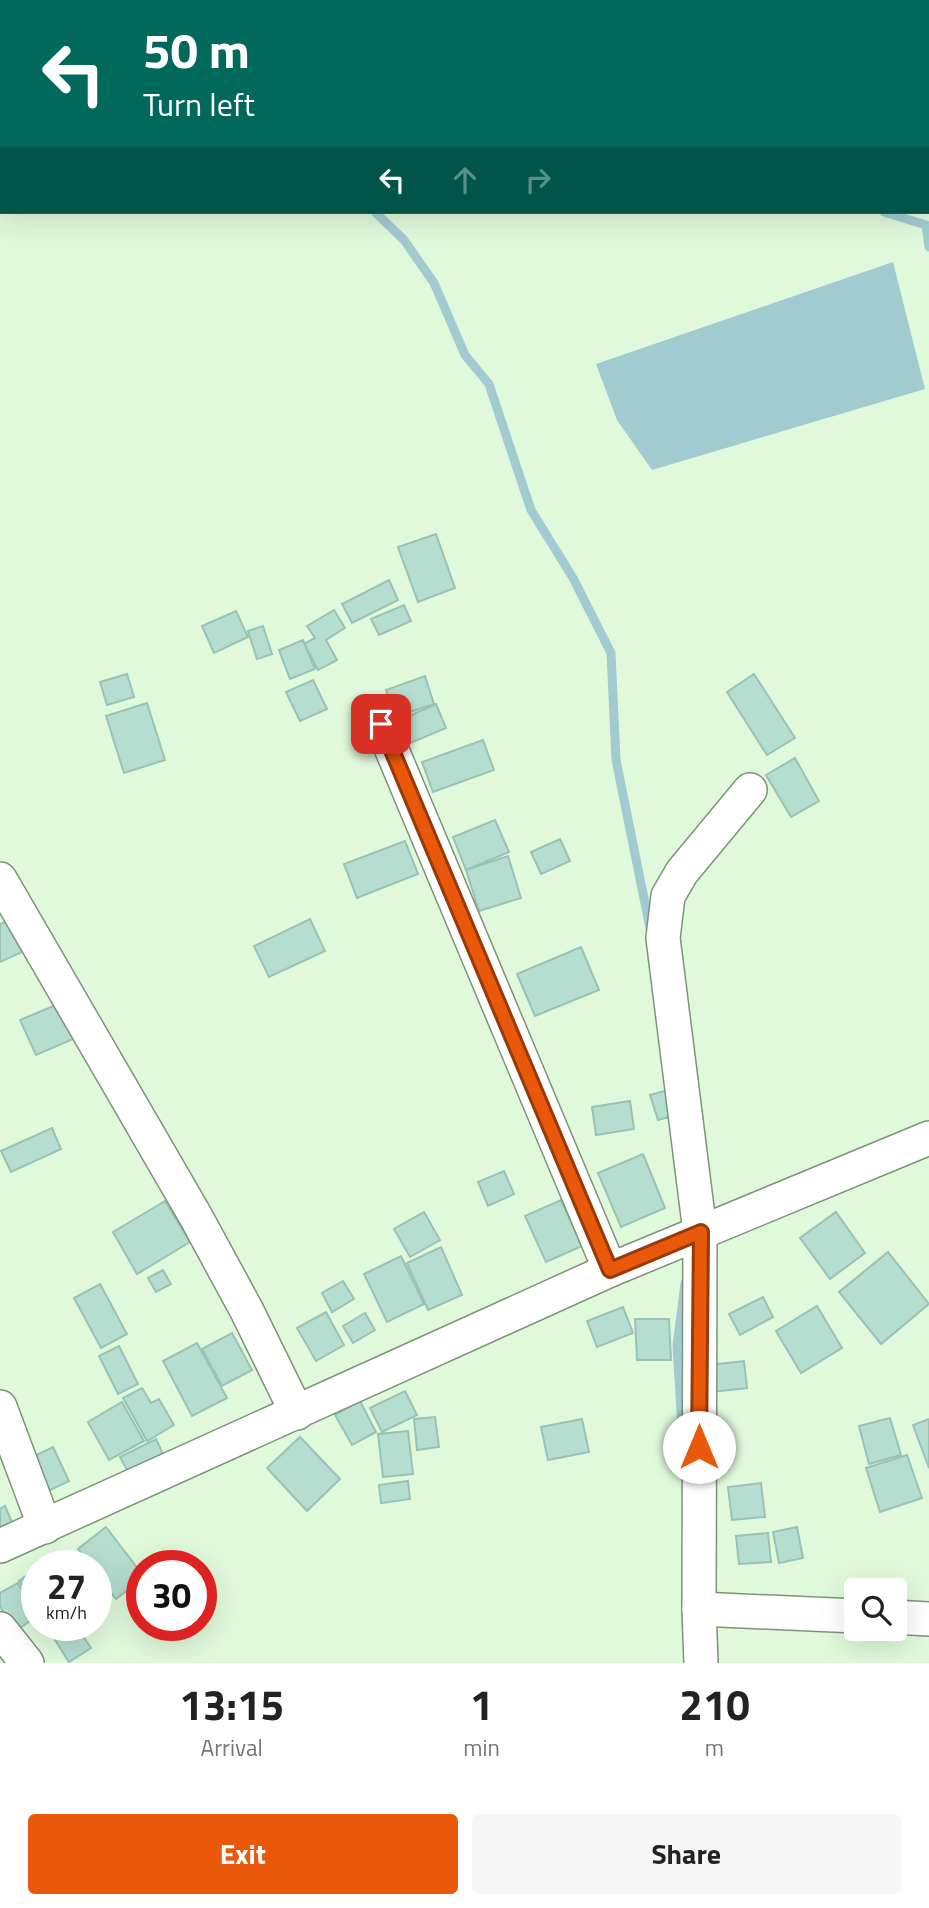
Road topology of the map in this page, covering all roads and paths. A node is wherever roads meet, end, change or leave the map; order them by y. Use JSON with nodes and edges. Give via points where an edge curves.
{"nodes":[{"id":1,"x":381,"y":724,"type":"dead end"},
{"id":2,"x":750,"y":790,"type":"dead end"},
{"id":3,"x":0,"y":879,"type":"edge"},
{"id":4,"x":929,"y":1138,"type":"edge"},
{"id":5,"x":701,"y":1232,"type":"junction"},
{"id":6,"x":610,"y":1270,"type":"junction"},
{"id":7,"x":0,"y":1407,"type":"edge"},
{"id":8,"x":297,"y":1413,"type":"junction"},
{"id":9,"x":45,"y":1527,"type":"junction"},
{"id":10,"x":0,"y":1546,"type":"edge"},
{"id":11,"x":699,"y":1609,"type":"junction"},
{"id":12,"x":844,"y":1615,"type":"edge"},
{"id":13,"x":907,"y":1618,"type":"edge"},
{"id":14,"x":929,"y":1619,"type":"edge"},
{"id":15,"x":0,"y":1629,"type":"edge"},
{"id":16,"x":27,"y":1663,"type":"edge"},
{"id":17,"x":701,"y":1663,"type":"edge"}],
"edges":[{"from":1,"to":6,"type":"street"},
{"from":2,"to":5,"type":"street","via":[[682,872],[668,896],[665,917],[663,938]]},
{"from":3,"to":8,"type":"street","via":[[196,1217]]},
{"from":4,"to":5,"type":"street"},
{"from":5,"to":6,"type":"street"},
{"from":5,"to":11,"type":"street"},
{"from":6,"to":8,"type":"street"},
{"from":7,"to":9,"type":"street"},
{"from":8,"to":9,"type":"street"},
{"from":9,"to":10,"type":"street"},
{"from":11,"to":12,"type":"street"},
{"from":11,"to":17,"type":"street"},
{"from":13,"to":14,"type":"street"},
{"from":15,"to":16,"type":"street"}]}
